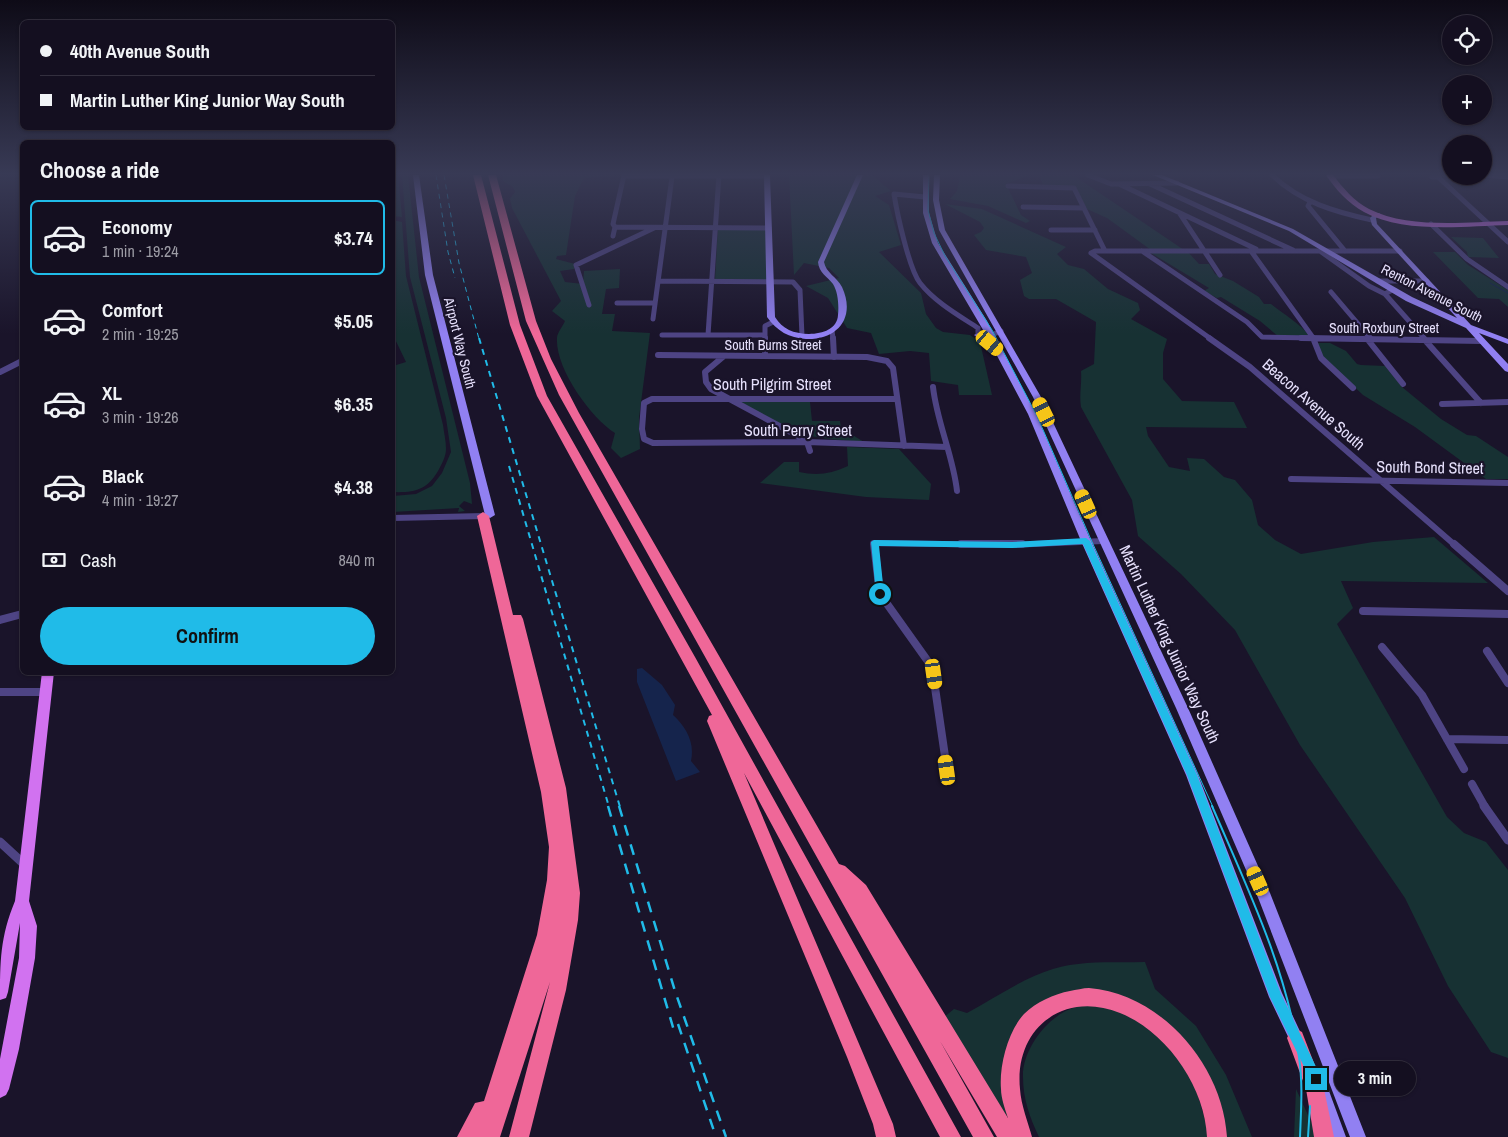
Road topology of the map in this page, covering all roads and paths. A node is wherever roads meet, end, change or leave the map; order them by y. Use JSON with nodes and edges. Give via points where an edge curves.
{"nodes":[{"id":1,"x":417,"y":228,"type":"edge"},
{"id":2,"x":422,"y":228,"type":"edge"},
{"id":3,"x":491,"y":228,"type":"edge"},
{"id":4,"x":507,"y":228,"type":"edge"},
{"id":5,"x":615,"y":228,"type":"edge"},
{"id":6,"x":655,"y":228,"type":"edge"},
{"id":7,"x":666,"y":228,"type":"edge"},
{"id":8,"x":716,"y":228,"type":"edge"},
{"id":9,"x":768,"y":228,"type":"edge"},
{"id":10,"x":836,"y":228,"type":"edge"},
{"id":11,"x":900,"y":228,"type":"edge"},
{"id":12,"x":929,"y":228,"type":"edge"},
{"id":13,"x":942,"y":228,"type":"edge"},
{"id":14,"x":1189,"y":228,"type":"edge"},
{"id":15,"x":1210,"y":228,"type":"edge"},
{"id":16,"x":1245,"y":228,"type":"edge"},
{"id":17,"x":1286,"y":228,"type":"edge"},
{"id":18,"x":1326,"y":228,"type":"edge"},
{"id":19,"x":1383,"y":228,"type":"edge"},
{"id":20,"x":1435,"y":228,"type":"edge"},
{"id":21,"x":1494,"y":228,"type":"edge"},
{"id":22,"x":1051,"y":230,"type":"dead end"},
{"id":23,"x":1095,"y":230,"type":"joint"},
{"id":24,"x":613,"y":236,"type":"dead end"},
{"id":25,"x":1508,"y":242,"type":"edge"},
{"id":26,"x":1203,"y":250,"type":"junction"},
{"id":27,"x":1105,"y":251,"type":"junction"},
{"id":28,"x":1142,"y":251,"type":"junction"},
{"id":29,"x":1252,"y":251,"type":"junction"},
{"id":30,"x":1260,"y":251,"type":"junction"},
{"id":31,"x":1294,"y":251,"type":"junction"},
{"id":32,"x":1320,"y":251,"type":"junction"},
{"id":33,"x":1330,"y":251,"type":"junction"},
{"id":34,"x":1345,"y":251,"type":"junction"},
{"id":35,"x":1400,"y":251,"type":"junction"},
{"id":36,"x":1220,"y":275,"type":"dead end"},
{"id":37,"x":658,"y":280,"type":"junction"},
{"id":38,"x":712,"y":281,"type":"junction"},
{"id":39,"x":769,"y":281,"type":"junction"},
{"id":40,"x":1378,"y":281,"type":"junction"},
{"id":41,"x":1427,"y":281,"type":"junction"},
{"id":42,"x":1508,"y":287,"type":"edge"},
{"id":43,"x":1392,"y":290,"type":"junction"},
{"id":44,"x":1331,"y":292,"type":"dead end"},
{"id":45,"x":1385,"y":294,"type":"junction"},
{"id":46,"x":617,"y":303,"type":"dead end"},
{"id":47,"x":656,"y":303,"type":"junction"},
{"id":48,"x":589,"y":305,"type":"dead end"},
{"id":49,"x":653,"y":319,"type":"dead end"},
{"id":50,"x":773,"y":322,"type":"junction"},
{"id":51,"x":996,"y":323,"type":"junction"},
{"id":52,"x":1470,"y":327,"type":"junction"},
{"id":53,"x":980,"y":329,"type":"junction"},
{"id":54,"x":832,"y":330,"type":"junction"},
{"id":55,"x":1001,"y":331,"type":"junction"},
{"id":56,"x":662,"y":335,"type":"dead end"},
{"id":57,"x":708,"y":335,"type":"junction"},
{"id":58,"x":765,"y":336,"type":"junction"},
{"id":59,"x":802,"y":336,"type":"junction"},
{"id":60,"x":992,"y":336,"type":"junction"},
{"id":61,"x":1314,"y":340,"type":"junction"},
{"id":62,"x":1370,"y":340,"type":"junction"},
{"id":63,"x":1426,"y":340,"type":"junction"},
{"id":64,"x":1482,"y":341,"type":"junction"},
{"id":65,"x":1507,"y":341,"type":"edge"},
{"id":66,"x":1000,"y":351,"type":"junction"},
{"id":67,"x":658,"y":355,"type":"dead end"},
{"id":68,"x":724,"y":356,"type":"junction"},
{"id":69,"x":765,"y":356,"type":"junction"},
{"id":70,"x":834,"y":356,"type":"junction"},
{"id":71,"x":20,"y":362,"type":"edge"},
{"id":72,"x":1508,"y":369,"type":"edge"},
{"id":73,"x":0,"y":372,"type":"edge"},
{"id":74,"x":1403,"y":384,"type":"dead end"},
{"id":75,"x":933,"y":387,"type":"dead end"},
{"id":76,"x":1353,"y":388,"type":"dead end"},
{"id":77,"x":723,"y":398,"type":"junction"},
{"id":78,"x":897,"y":399,"type":"junction"},
{"id":79,"x":1508,"y":402,"type":"edge"},
{"id":80,"x":1481,"y":403,"type":"junction"},
{"id":81,"x":1442,"y":404,"type":"dead end"},
{"id":82,"x":648,"y":442,"type":"joint"},
{"id":83,"x":808,"y":442,"type":"junction"},
{"id":84,"x":904,"y":446,"type":"junction"},
{"id":85,"x":947,"y":447,"type":"junction"},
{"id":86,"x":810,"y":451,"type":"dead end"},
{"id":87,"x":1291,"y":479,"type":"dead end"},
{"id":88,"x":1381,"y":480,"type":"junction"},
{"id":89,"x":1508,"y":482,"type":"edge"},
{"id":90,"x":957,"y":491,"type":"dead end"},
{"id":91,"x":486,"y":516,"type":"junction"},
{"id":92,"x":395,"y":518,"type":"edge"},
{"id":93,"x":1086,"y":541,"type":"junction"},
{"id":94,"x":1103,"y":541,"type":"junction"},
{"id":95,"x":1508,"y":591,"type":"edge"},
{"id":96,"x":1363,"y":611,"type":"dead end"},
{"id":97,"x":1508,"y":614,"type":"edge"},
{"id":98,"x":20,"y":615,"type":"edge"},
{"id":99,"x":0,"y":620,"type":"edge"},
{"id":100,"x":1382,"y":647,"type":"dead end"},
{"id":101,"x":1487,"y":651,"type":"dead end"},
{"id":102,"x":690,"y":661,"type":"junction"},
{"id":103,"x":48,"y":675,"type":"edge"},
{"id":104,"x":1508,"y":683,"type":"edge"},
{"id":105,"x":0,"y":692,"type":"edge"},
{"id":106,"x":46,"y":692,"type":"junction"},
{"id":107,"x":1447,"y":739,"type":"junction"},
{"id":108,"x":1508,"y":740,"type":"edge"},
{"id":109,"x":1464,"y":769,"type":"dead end"},
{"id":110,"x":947,"y":770,"type":"dead end"},
{"id":111,"x":1472,"y":784,"type":"dead end"},
{"id":112,"x":1508,"y":840,"type":"edge"},
{"id":113,"x":0,"y":842,"type":"edge"},
{"id":114,"x":566,"y":847,"type":"junction"},
{"id":115,"x":830,"y":864,"type":"junction"},
{"id":116,"x":25,"y":865,"type":"junction"},
{"id":117,"x":22,"y":901,"type":"junction"},
{"id":118,"x":0,"y":992,"type":"edge"},
{"id":119,"x":1296,"y":1038,"type":"junction"},
{"id":120,"x":509,"y":1051,"type":"junction"},
{"id":121,"x":0,"y":1089,"type":"edge"},
{"id":122,"x":467,"y":1137,"type":"edge"},
{"id":123,"x":480,"y":1137,"type":"edge"},
{"id":124,"x":490,"y":1137,"type":"edge"},
{"id":125,"x":519,"y":1137,"type":"edge"},
{"id":126,"x":886,"y":1137,"type":"edge"},
{"id":127,"x":951,"y":1137,"type":"edge"},
{"id":128,"x":984,"y":1137,"type":"edge"},
{"id":129,"x":1008,"y":1137,"type":"edge"},
{"id":130,"x":1022,"y":1137,"type":"edge"},
{"id":131,"x":1217,"y":1137,"type":"edge"},
{"id":132,"x":1324,"y":1137,"type":"edge"},
{"id":133,"x":1338,"y":1137,"type":"edge"},
{"id":134,"x":1358,"y":1137,"type":"edge"}],
"edges":[{"from":1,"to":91,"type":"main road","name":"Airport Way South","via":[[422,276]]},
{"from":2,"to":91,"type":"main road","name":"Airport Way South","via":[[428,276]]},
{"from":3,"to":102,"type":"highway","via":[[515,325],[532,373],[558,427]]},
{"from":4,"to":115,"type":"highway","via":[[540,344],[570,409]]},
{"from":5,"to":24,"type":"street"},
{"from":6,"to":48,"type":"street","via":[[576,265]]},
{"from":7,"to":37,"type":"street"},
{"from":8,"to":38,"type":"street"},
{"from":9,"to":39,"type":"main road"},
{"from":10,"to":54,"type":"main road","via":[[822,259],[822,269],[834,281],[841,295],[842,318]]},
{"from":11,"to":53,"type":"street","via":[[916,277],[932,296]]},
{"from":12,"to":53,"type":"main road","name":"Martin Luther King Junior Way South"},
{"from":13,"to":51,"type":"main road","name":"Martin Luther King Junior Way South"},
{"from":14,"to":26,"type":"street"},
{"from":15,"to":30,"type":"street"},
{"from":16,"to":31,"type":"street"},
{"from":17,"to":33,"type":"main road","name":"Renton Avenue South"},
{"from":18,"to":34,"type":"street"},
{"from":19,"to":35,"type":"main road"},
{"from":20,"to":42,"type":"street","via":[[1467,259]]},
{"from":21,"to":25,"type":"street"},
{"from":22,"to":23,"type":"street"},
{"from":23,"to":27,"type":"street"},
{"from":26,"to":28,"type":"street"},
{"from":26,"to":29,"type":"street"},
{"from":26,"to":36,"type":"street"},
{"from":27,"to":28,"type":"street"},
{"from":27,"to":88,"type":"street","name":"Beacon Avenue South","via":[[1092,252],[1250,367]]},
{"from":28,"to":61,"type":"street","name":"South Roxbury Street","via":[[1248,322],[1259,336]]},
{"from":29,"to":30,"type":"street"},
{"from":29,"to":61,"type":"street"},
{"from":30,"to":31,"type":"street"},
{"from":31,"to":32,"type":"street"},
{"from":32,"to":33,"type":"street"},
{"from":32,"to":45,"type":"street"},
{"from":33,"to":34,"type":"street"},
{"from":33,"to":40,"type":"main road","name":"Renton Avenue South"},
{"from":34,"to":35,"type":"street"},
{"from":35,"to":41,"type":"main road"},
{"from":37,"to":38,"type":"street"},
{"from":37,"to":47,"type":"street"},
{"from":38,"to":39,"type":"street"},
{"from":38,"to":57,"type":"street"},
{"from":39,"to":50,"type":"main road"},
{"from":39,"to":59,"type":"street","via":[[793,282],[800,290]]},
{"from":40,"to":41,"type":"street"},
{"from":40,"to":43,"type":"main road","name":"Renton Avenue South"},
{"from":41,"to":52,"type":"main road"},
{"from":43,"to":45,"type":"street"},
{"from":43,"to":52,"type":"main road","name":"Renton Avenue South"},
{"from":44,"to":62,"type":"street"},
{"from":45,"to":63,"type":"street"},
{"from":46,"to":47,"type":"street"},
{"from":47,"to":49,"type":"street"},
{"from":50,"to":58,"type":"street","via":[[766,325]]},
{"from":50,"to":59,"type":"main road","via":[[784,331]]},
{"from":51,"to":53,"type":"street"},
{"from":51,"to":55,"type":"main road","name":"Martin Luther King Junior Way South"},
{"from":52,"to":64,"type":"main road"},
{"from":52,"to":65,"type":"main road","name":"Renton Avenue South"},
{"from":53,"to":60,"type":"main road","name":"Martin Luther King Junior Way South"},
{"from":53,"to":60,"type":"street"},
{"from":53,"to":66,"type":"main road"},
{"from":54,"to":59,"type":"main road"},
{"from":54,"to":70,"type":"street"},
{"from":55,"to":60,"type":"street"},
{"from":55,"to":94,"type":"main road","name":"Martin Luther King Junior Way South","via":[[1044,412]]},
{"from":56,"to":57,"type":"street"},
{"from":57,"to":58,"type":"street"},
{"from":58,"to":69,"type":"street"},
{"from":60,"to":66,"type":"main road","name":"Martin Luther King Junior Way South"},
{"from":61,"to":62,"type":"street","name":"South Roxbury Street"},
{"from":61,"to":76,"type":"street","via":[[1321,358]]},
{"from":62,"to":63,"type":"street","name":"South Roxbury Street"},
{"from":62,"to":74,"type":"street"},
{"from":63,"to":64,"type":"street","name":"South Roxbury Street"},
{"from":63,"to":80,"type":"street"},
{"from":64,"to":65,"type":"main road","name":"South Roxbury Street"},
{"from":64,"to":72,"type":"main road"},
{"from":66,"to":93,"type":"main road","name":"Martin Luther King Junior Way South","via":[[1032,414]]},
{"from":67,"to":68,"type":"street","name":"South Burns Street"},
{"from":68,"to":69,"type":"street","name":"South Burns Street"},
{"from":68,"to":77,"type":"street","via":[[704,374],[707,385]]},
{"from":69,"to":70,"type":"street","name":"South Burns Street"},
{"from":70,"to":78,"type":"street","name":"South Burns Street","via":[[887,360],[893,368]]},
{"from":71,"to":73,"type":"street"},
{"from":75,"to":85,"type":"street","via":[[934,406]]},
{"from":77,"to":78,"type":"street","name":"South Pilgrim Street"},
{"from":77,"to":82,"type":"street","name":"South Pilgrim Street","via":[[647,400],[644,402],[642,429]]},
{"from":77,"to":83,"type":"street"},
{"from":78,"to":84,"type":"street"},
{"from":79,"to":80,"type":"street"},
{"from":80,"to":81,"type":"street"},
{"from":82,"to":83,"type":"street","name":"South Perry Street"},
{"from":83,"to":84,"type":"street","name":"South Perry Street"},
{"from":83,"to":86,"type":"street"},
{"from":84,"to":85,"type":"street","name":"South Perry Street"},
{"from":85,"to":90,"type":"street","via":[[956,474]]},
{"from":87,"to":88,"type":"street","name":"South Bond Street"},
{"from":88,"to":89,"type":"street","name":"South Bond Street"},
{"from":88,"to":95,"type":"street","name":"Beacon Avenue South"},
{"from":91,"to":92,"type":"street"},
{"from":91,"to":114,"type":"highway","via":[[558,788]]},
{"from":91,"to":120,"type":"highway","via":[[549,792],[557,847],[546,935]]},
{"from":93,"to":94,"type":"street"},
{"from":93,"to":110,"type":"street","via":[[1012,545],[874,542],[880,594],[932,667]]},
{"from":93,"to":119,"type":"main road","name":"Martin Luther King Junior Way South","via":[[1192,775],[1276,997]]},
{"from":94,"to":134,"type":"main road","name":"Martin Luther King Junior Way South","via":[[1182,708],[1265,898]]},
{"from":96,"to":97,"type":"street"},
{"from":98,"to":99,"type":"street"},
{"from":100,"to":107,"type":"street","via":[[1422,695]]},
{"from":101,"to":104,"type":"street"},
{"from":102,"to":126,"type":"highway","via":[[856,1056]]},
{"from":102,"to":127,"type":"highway"},
{"from":103,"to":106,"type":"main road"},
{"from":105,"to":106,"type":"street"},
{"from":106,"to":116,"type":"main road"},
{"from":107,"to":108,"type":"street"},
{"from":107,"to":109,"type":"street"},
{"from":111,"to":112,"type":"street","via":[[1494,824]]},
{"from":113,"to":116,"type":"street"},
{"from":114,"to":124,"type":"highway","via":[[555,939]]},
{"from":114,"to":125,"type":"highway","via":[[572,893],[566,950]]},
{"from":115,"to":128,"type":"highway"},
{"from":115,"to":129,"type":"highway","via":[[860,891]]},
{"from":116,"to":117,"type":"main road"},
{"from":117,"to":118,"type":"main road","via":[[13,922]]},
{"from":117,"to":121,"type":"main road","via":[[30,926],[27,958],[11,1049]]},
{"from":119,"to":132,"type":"highway","via":[[1315,1089]]},
{"from":119,"to":133,"type":"main road","name":"Martin Luther King Junior Way South","via":[[1323,1093]]},
{"from":120,"to":122,"type":"highway"},
{"from":120,"to":123,"type":"highway"},
{"from":130,"to":131,"type":"highway","via":[[1012,1096],[1011,1076],[1016,1045],[1042,1009],[1064,998],[1087,995],[1130,1006],[1172,1037],[1204,1086],[1214,1114]]}]}
